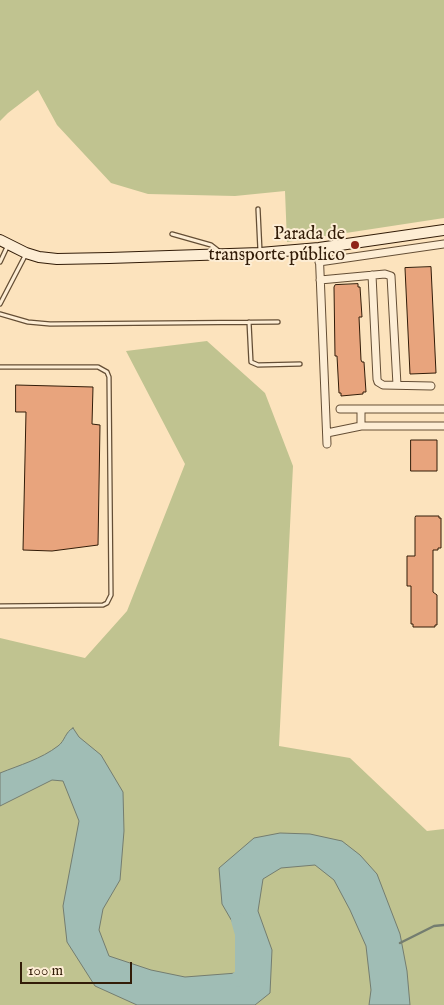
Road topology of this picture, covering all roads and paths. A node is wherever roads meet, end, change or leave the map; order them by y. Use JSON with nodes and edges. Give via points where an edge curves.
{"nodes":[{"id":1,"x":258,"y":209,"type":"dead end"},
{"id":2,"x":444,"y":230,"type":"edge"},
{"id":3,"x":172,"y":234,"type":"dead end"},
{"id":4,"x":4,"y":242,"type":"edge"},
{"id":5,"x":444,"y":244,"type":"edge"},
{"id":6,"x":319,"y":248,"type":"junction"},
{"id":7,"x":26,"y":254,"type":"junction"},
{"id":8,"x":260,"y":254,"type":"junction"},
{"id":9,"x":225,"y":255,"type":"junction"},
{"id":10,"x":0,"y":262,"type":"edge"},
{"id":11,"x":319,"y":262,"type":"junction"},
{"id":12,"x":372,"y":275,"type":"junction"},
{"id":13,"x":320,"y":280,"type":"junction"},
{"id":14,"x":0,"y":304,"type":"edge"},
{"id":15,"x":0,"y":314,"type":"edge"},
{"id":16,"x":249,"y":322,"type":"junction"},
{"id":17,"x":278,"y":322,"type":"dead end"},
{"id":18,"x":300,"y":364,"type":"dead end"},
{"id":19,"x":0,"y":367,"type":"edge"},
{"id":20,"x":397,"y":386,"type":"junction"},
{"id":21,"x":431,"y":386,"type":"dead end"},
{"id":22,"x":340,"y":409,"type":"dead end"},
{"id":23,"x":361,"y":409,"type":"junction"},
{"id":24,"x":444,"y":409,"type":"edge"},
{"id":25,"x":361,"y":426,"type":"junction"},
{"id":26,"x":444,"y":426,"type":"edge"},
{"id":27,"x":327,"y":433,"type":"junction"},
{"id":28,"x":327,"y":444,"type":"dead end"},
{"id":29,"x":0,"y":606,"type":"edge"}],
"edges":[{"from":1,"to":8,"type":"lane"},
{"from":2,"to":6,"type":"street"},
{"from":3,"to":9,"type":"lane","via":[[211,245]]},
{"from":4,"to":7,"type":"street"},
{"from":4,"to":10,"type":"lane"},
{"from":5,"to":11,"type":"street"},
{"from":6,"to":8,"type":"street"},
{"from":6,"to":11,"type":"street"},
{"from":7,"to":9,"type":"street","via":[[57,259]]},
{"from":7,"to":14,"type":"lane"},
{"from":8,"to":9,"type":"street"},
{"from":11,"to":13,"type":"street"},
{"from":12,"to":13,"type":"street"},
{"from":12,"to":20,"type":"street","via":[[376,379],[380,384]]},
{"from":12,"to":20,"type":"street","via":[[390,276]]},
{"from":13,"to":27,"type":"street"},
{"from":15,"to":16,"type":"lane","via":[[50,324]]},
{"from":16,"to":17,"type":"lane"},
{"from":16,"to":18,"type":"lane","via":[[251,362],[258,365]]},
{"from":19,"to":29,"type":"lane","via":[[98,368],[107,372],[111,595],[103,605]]},
{"from":20,"to":21,"type":"street"},
{"from":22,"to":23,"type":"street"},
{"from":23,"to":24,"type":"street"},
{"from":23,"to":25,"type":"street"},
{"from":25,"to":26,"type":"street"},
{"from":25,"to":27,"type":"street"},
{"from":27,"to":28,"type":"street"}]}
